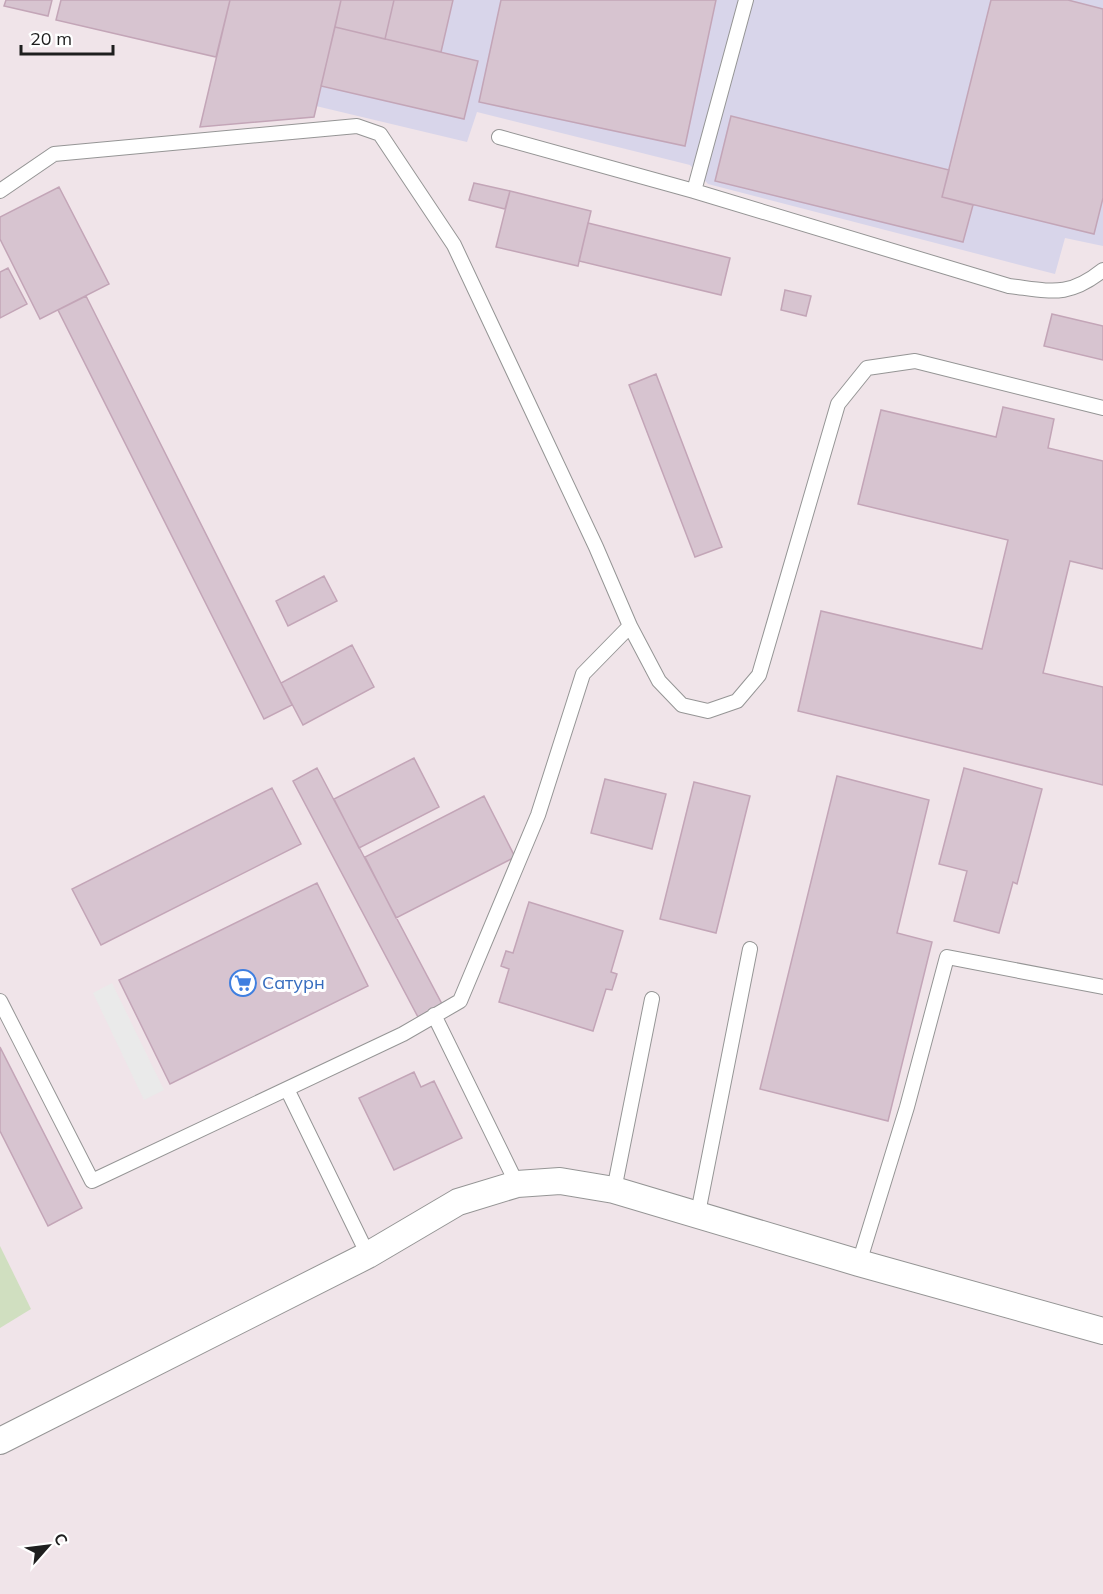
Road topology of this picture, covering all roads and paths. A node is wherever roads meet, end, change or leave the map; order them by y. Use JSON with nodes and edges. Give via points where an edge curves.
{"nodes":[{"id":1,"x":746,"y":0,"type":"edge"},
{"id":2,"x":499,"y":137,"type":"dead end"},
{"id":3,"x":0,"y":191,"type":"edge"},
{"id":4,"x":694,"y":191,"type":"junction"},
{"id":5,"x":1103,"y":270,"type":"edge"},
{"id":6,"x":1103,"y":408,"type":"edge"},
{"id":7,"x":630,"y":627,"type":"junction"},
{"id":8,"x":750,"y":949,"type":"dead end"},
{"id":9,"x":1103,"y":987,"type":"edge"},
{"id":10,"x":652,"y":999,"type":"dead end"},
{"id":11,"x":0,"y":1001,"type":"edge"},
{"id":12,"x":434,"y":1016,"type":"junction"},
{"id":13,"x":287,"y":1089,"type":"junction"},
{"id":14,"x":517,"y":1184,"type":"junction"},
{"id":15,"x":614,"y":1190,"type":"junction"},
{"id":16,"x":698,"y":1213,"type":"junction"},
{"id":17,"x":368,"y":1254,"type":"junction"},
{"id":18,"x":859,"y":1263,"type":"junction"},
{"id":19,"x":1102,"y":1327,"type":"edge"},
{"id":20,"x":0,"y":1441,"type":"edge"}],
"edges":[{"from":1,"to":4,"type":"lane"},
{"from":2,"to":4,"type":"lane"},
{"from":3,"to":7,"type":"lane","via":[[54,154],[357,126],[380,134],[454,244]]},
{"from":4,"to":5,"type":"lane","via":[[1009,286],[1054,292],[1084,285]]},
{"from":6,"to":7,"type":"lane","via":[[915,361],[867,368],[838,404],[759,675],[737,701],[708,711],[682,705],[659,681]]},
{"from":7,"to":12,"type":"lane","via":[[583,674],[538,815],[511,884],[460,1001]]},
{"from":8,"to":16,"type":"lane"},
{"from":9,"to":18,"type":"lane","via":[[947,957],[907,1107]]},
{"from":10,"to":15,"type":"lane"},
{"from":11,"to":13,"type":"lane","via":[[92,1181]]},
{"from":12,"to":13,"type":"lane"},
{"from":12,"to":14,"type":"lane"},
{"from":13,"to":17,"type":"lane"},
{"from":14,"to":15,"type":"street","via":[[560,1181]]},
{"from":14,"to":17,"type":"street","via":[[458,1202]]},
{"from":15,"to":16,"type":"street"},
{"from":16,"to":18,"type":"street"},
{"from":17,"to":20,"type":"street"},
{"from":18,"to":19,"type":"street"}]}
